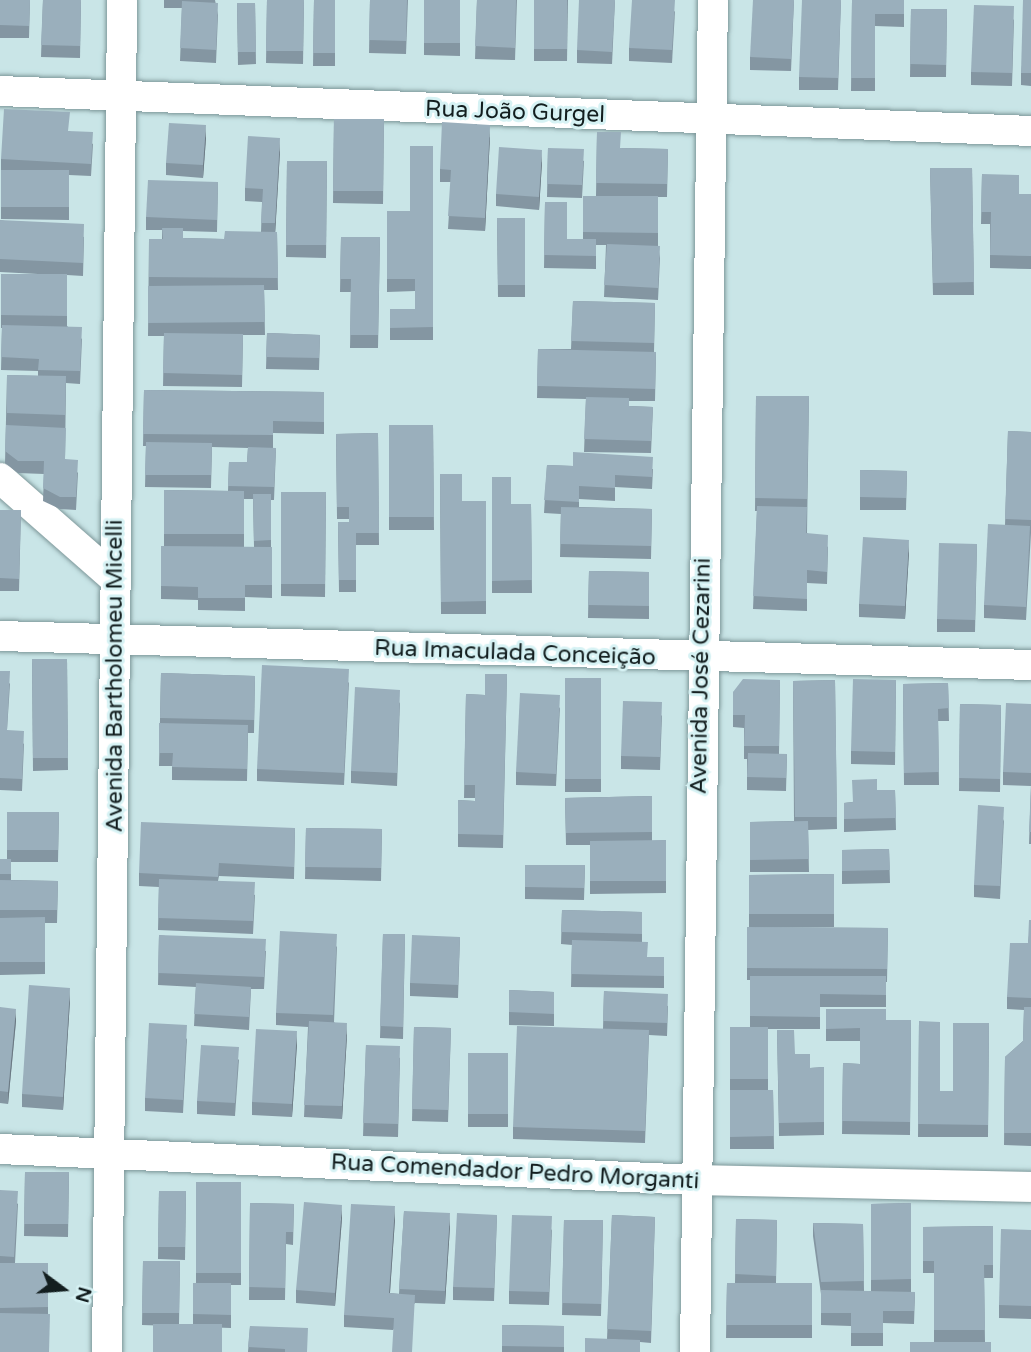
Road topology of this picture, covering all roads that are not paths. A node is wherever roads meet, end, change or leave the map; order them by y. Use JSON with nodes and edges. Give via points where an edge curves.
{"nodes":[{"id":1,"x":122,"y":0,"type":"edge"},
{"id":2,"x":713,"y":0,"type":"edge"},
{"id":3,"x":0,"y":91,"type":"edge"},
{"id":4,"x":120,"y":99,"type":"junction"},
{"id":5,"x":709,"y":118,"type":"junction"},
{"id":6,"x":1031,"y":131,"type":"edge"},
{"id":7,"x":0,"y":478,"type":"edge"},
{"id":8,"x":115,"y":579,"type":"junction"},
{"id":9,"x":0,"y":636,"type":"edge"},
{"id":10,"x":118,"y":639,"type":"junction"},
{"id":11,"x":701,"y":659,"type":"junction"},
{"id":12,"x":1031,"y":665,"type":"edge"},
{"id":13,"x":0,"y":1149,"type":"edge"},
{"id":14,"x":109,"y":1153,"type":"junction"},
{"id":15,"x":697,"y":1180,"type":"junction"},
{"id":16,"x":1031,"y":1187,"type":"edge"},
{"id":17,"x":107,"y":1352,"type":"edge"},
{"id":18,"x":695,"y":1352,"type":"edge"}],
"edges":[{"from":1,"to":4,"type":"street","name":"Avenida Bartholomeu Micelli"},
{"from":2,"to":5,"type":"street","name":"Avenida José Cezarini"},
{"from":3,"to":4,"type":"street","name":"Rua João Gurgel"},
{"from":4,"to":5,"type":"street","name":"Rua João Gurgel"},
{"from":4,"to":8,"type":"street","name":"Avenida Bartholomeu Micelli"},
{"from":5,"to":6,"type":"street","name":"Rua João Gurgel"},
{"from":5,"to":11,"type":"street","name":"Avenida José Cezarini"},
{"from":7,"to":8,"type":"street"},
{"from":8,"to":10,"type":"street","name":"Avenida Bartholomeu Micelli"},
{"from":9,"to":10,"type":"street","name":"Rua Imaculada Conceição"},
{"from":10,"to":11,"type":"street","name":"Rua Imaculada Conceição"},
{"from":10,"to":14,"type":"street","name":"Avenida Bartholomeu Micelli"},
{"from":11,"to":12,"type":"street","name":"Rua Imaculada Conceição"},
{"from":11,"to":15,"type":"street","name":"Avenida José Cezarini"},
{"from":13,"to":14,"type":"street","name":"Rua Comendador Pedro Morganti"},
{"from":14,"to":15,"type":"street","name":"Rua Comendador Pedro Morganti"},
{"from":14,"to":17,"type":"street","name":"Avenida Bartholomeu Micelli"},
{"from":15,"to":16,"type":"street","name":"Rua Comendador Pedro Morganti"},
{"from":15,"to":18,"type":"street","name":"Avenida José Cezarini"}]}
